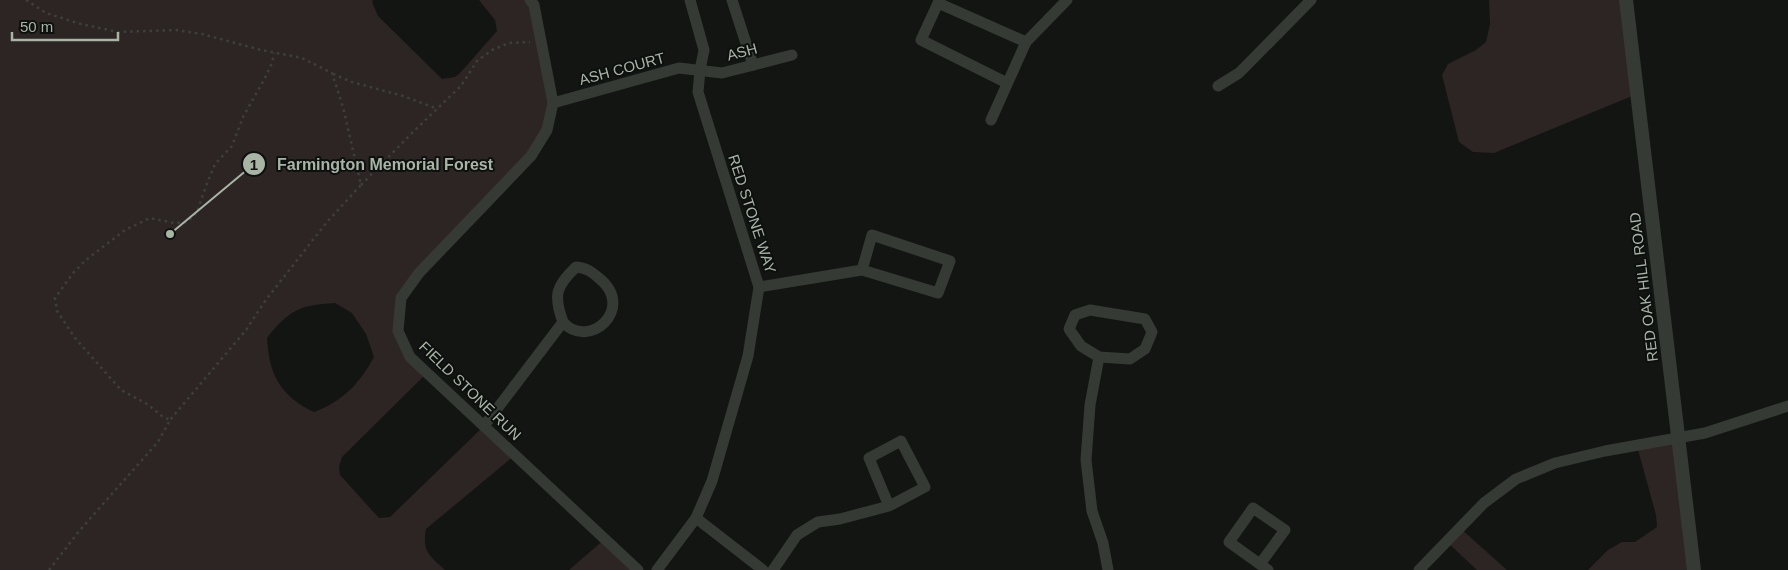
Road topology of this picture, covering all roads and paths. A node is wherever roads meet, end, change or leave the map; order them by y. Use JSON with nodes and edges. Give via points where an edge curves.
{"nodes":[{"id":1,"x":26,"y":0,"type":"edge"},
{"id":2,"x":530,"y":0,"type":"edge"},
{"id":3,"x":690,"y":0,"type":"edge"},
{"id":4,"x":732,"y":0,"type":"edge"},
{"id":5,"x":1067,"y":0,"type":"edge"},
{"id":6,"x":1311,"y":0,"type":"edge"},
{"id":7,"x":1626,"y":0,"type":"edge"},
{"id":8,"x":541,"y":41,"type":"junction"},
{"id":9,"x":1026,"y":42,"type":"junction"},
{"id":10,"x":274,"y":53,"type":"junction"},
{"id":11,"x":792,"y":55,"type":"dead end"},
{"id":12,"x":753,"y":65,"type":"junction"},
{"id":13,"x":700,"y":70,"type":"junction"},
{"id":14,"x":332,"y":73,"type":"junction"},
{"id":15,"x":1007,"y":83,"type":"junction"},
{"id":16,"x":1218,"y":86,"type":"dead end"},
{"id":17,"x":553,"y":103,"type":"junction"},
{"id":18,"x":438,"y":109,"type":"junction"},
{"id":19,"x":991,"y":120,"type":"dead end"},
{"id":20,"x":361,"y":185,"type":"junction"},
{"id":21,"x":862,"y":270,"type":"junction"},
{"id":22,"x":759,"y":287,"type":"junction"},
{"id":23,"x":563,"y":322,"type":"junction"},
{"id":24,"x":1099,"y":357,"type":"junction"},
{"id":25,"x":1788,"y":406,"type":"edge"},
{"id":26,"x":170,"y":420,"type":"junction"},
{"id":27,"x":484,"y":426,"type":"junction"},
{"id":28,"x":1679,"y":438,"type":"junction"},
{"id":29,"x":889,"y":506,"type":"junction"},
{"id":30,"x":696,"y":518,"type":"junction"},
{"id":31,"x":1264,"y":567,"type":"edge"},
{"id":32,"x":49,"y":570,"type":"edge"},
{"id":33,"x":638,"y":570,"type":"edge"},
{"id":34,"x":657,"y":570,"type":"edge"},
{"id":35,"x":763,"y":570,"type":"edge"},
{"id":36,"x":773,"y":570,"type":"edge"},
{"id":37,"x":1108,"y":570,"type":"edge"},
{"id":38,"x":1419,"y":570,"type":"edge"},
{"id":39,"x":1694,"y":570,"type":"edge"}],
"edges":[{"from":1,"to":10,"type":"path","via":[[46,13],[118,32],[176,30]]},
{"from":2,"to":8,"type":"street","name":"FIELD STONE RUN"},
{"from":3,"to":13,"type":"street","name":"RED STONE WAY","via":[[704,50]]},
{"from":4,"to":12,"type":"street"},
{"from":5,"to":9,"type":"street"},
{"from":6,"to":16,"type":"street","via":[[1239,73]]},
{"from":7,"to":28,"type":"street","name":"RED OAK HILL ROAD"},
{"from":8,"to":17,"type":"street","name":"FIELD STONE RUN"},
{"from":8,"to":18,"type":"path","via":[[509,43],[492,50],[477,61],[461,86]]},
{"from":9,"to":15,"type":"street"},
{"from":9,"to":15,"type":"street","via":[[938,3],[921,40]]},
{"from":10,"to":14,"type":"path","via":[[302,58]]},
{"from":10,"to":26,"type":"path","via":[[266,78],[243,117],[232,146],[215,164],[197,212],[187,222],[150,218],[125,230],[80,266],[55,298],[57,311],[76,338],[122,390]]},
{"from":11,"to":12,"type":"street","name":"ASH"},
{"from":12,"to":13,"type":"street","name":"ASH","via":[[722,73]]},
{"from":13,"to":17,"type":"street","name":"ASH COURT","via":[[679,68]]},
{"from":13,"to":22,"type":"street","name":"RED STONE WAY","via":[[698,92]]},
{"from":14,"to":18,"type":"path"},
{"from":14,"to":20,"type":"path"},
{"from":15,"to":19,"type":"street"},
{"from":17,"to":27,"type":"street","name":"FIELD STONE RUN","via":[[547,130],[531,156],[419,273],[401,298],[398,331],[410,358]]},
{"from":18,"to":20,"type":"path"},
{"from":20,"to":26,"type":"path"},
{"from":21,"to":21,"type":"street","via":[[938,293],[950,261],[872,235]]},
{"from":21,"to":22,"type":"street"},
{"from":22,"to":30,"type":"street","name":"RED STONE WAY","via":[[748,356],[712,482]]},
{"from":23,"to":23,"type":"street","via":[[557,296],[562,280],[576,267],[587,268],[612,292],[613,312],[594,331],[581,333]]},
{"from":23,"to":27,"type":"street"},
{"from":24,"to":24,"type":"street","via":[[1130,359],[1145,349],[1152,332],[1145,318],[1090,310],[1075,315],[1069,329],[1081,346]]},
{"from":24,"to":37,"type":"street","via":[[1090,405],[1086,460],[1092,511]]},
{"from":25,"to":28,"type":"street"},
{"from":26,"to":32,"type":"path","via":[[158,442]]},
{"from":27,"to":33,"type":"street","name":"FIELD STONE RUN"},
{"from":28,"to":38,"type":"street","via":[[1555,463],[1516,479],[1484,503]]},
{"from":28,"to":39,"type":"street","name":"RED OAK HILL ROAD"},
{"from":29,"to":29,"type":"street","via":[[926,487],[901,441],[869,458]]},
{"from":29,"to":36,"type":"street","via":[[818,522],[797,535]]},
{"from":30,"to":34,"type":"street","name":"RED STONE WAY"},
{"from":30,"to":35,"type":"street"},
{"from":31,"to":31,"type":"street","via":[[1228,542],[1253,508],[1285,530]]}]}
